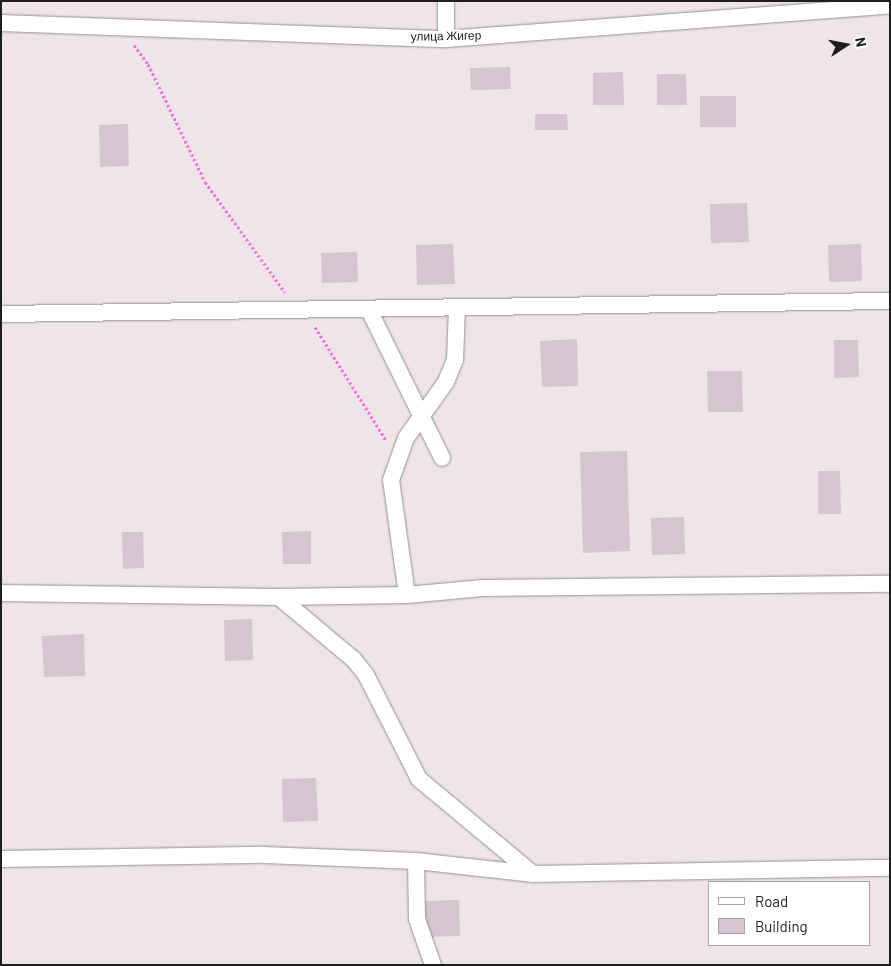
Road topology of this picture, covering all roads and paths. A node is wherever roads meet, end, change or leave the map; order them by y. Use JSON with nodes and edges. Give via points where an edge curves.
{"nodes":[{"id":1,"x":446,"y":1,"type":"edge"},
{"id":2,"x":890,"y":6,"type":"edge"},
{"id":3,"x":1,"y":23,"type":"edge"},
{"id":4,"x":118,"y":24,"type":"junction"},
{"id":5,"x":446,"y":38,"type":"junction"},
{"id":6,"x":890,"y":301,"type":"edge"},
{"id":7,"x":456,"y":308,"type":"junction"},
{"id":8,"x":304,"y":310,"type":"junction"},
{"id":9,"x":369,"y":310,"type":"junction"},
{"id":10,"x":1,"y":314,"type":"edge"},
{"id":11,"x":423,"y":413,"type":"junction"},
{"id":12,"x":442,"y":458,"type":"dead end"},
{"id":13,"x":397,"y":460,"type":"junction"},
{"id":14,"x":890,"y":584,"type":"edge"},
{"id":15,"x":1,"y":594,"type":"edge"},
{"id":16,"x":407,"y":595,"type":"junction"},
{"id":17,"x":278,"y":597,"type":"junction"},
{"id":18,"x":1,"y":859,"type":"edge"},
{"id":19,"x":416,"y":861,"type":"junction"},
{"id":20,"x":890,"y":868,"type":"edge"},
{"id":21,"x":533,"y":874,"type":"junction"},
{"id":22,"x":432,"y":965,"type":"edge"}],
"edges":[{"from":1,"to":5,"type":"street"},
{"from":2,"to":5,"type":"street","name":"улица Жигер"},
{"from":3,"to":4,"type":"street","name":"улица Жигер"},
{"from":4,"to":5,"type":"street","name":"улица Жигер"},
{"from":4,"to":8,"type":"path","via":[[148,64],[205,182],[286,294]]},
{"from":6,"to":7,"type":"street"},
{"from":7,"to":9,"type":"street"},
{"from":7,"to":11,"type":"street","via":[[455,360],[446,382]]},
{"from":8,"to":9,"type":"street"},
{"from":8,"to":10,"type":"street"},
{"from":8,"to":13,"type":"path","via":[[351,379]]},
{"from":9,"to":11,"type":"street"},
{"from":11,"to":12,"type":"street"},
{"from":11,"to":13,"type":"street"},
{"from":13,"to":16,"type":"street","via":[[391,480]]},
{"from":14,"to":16,"type":"street","via":[[483,588]]},
{"from":15,"to":17,"type":"street"},
{"from":16,"to":17,"type":"street"},
{"from":17,"to":21,"type":"street","via":[[366,675],[419,778]]},
{"from":18,"to":19,"type":"street","via":[[264,855]]},
{"from":19,"to":21,"type":"street"},
{"from":19,"to":22,"type":"street","via":[[417,919]]},
{"from":20,"to":21,"type":"street"}]}
